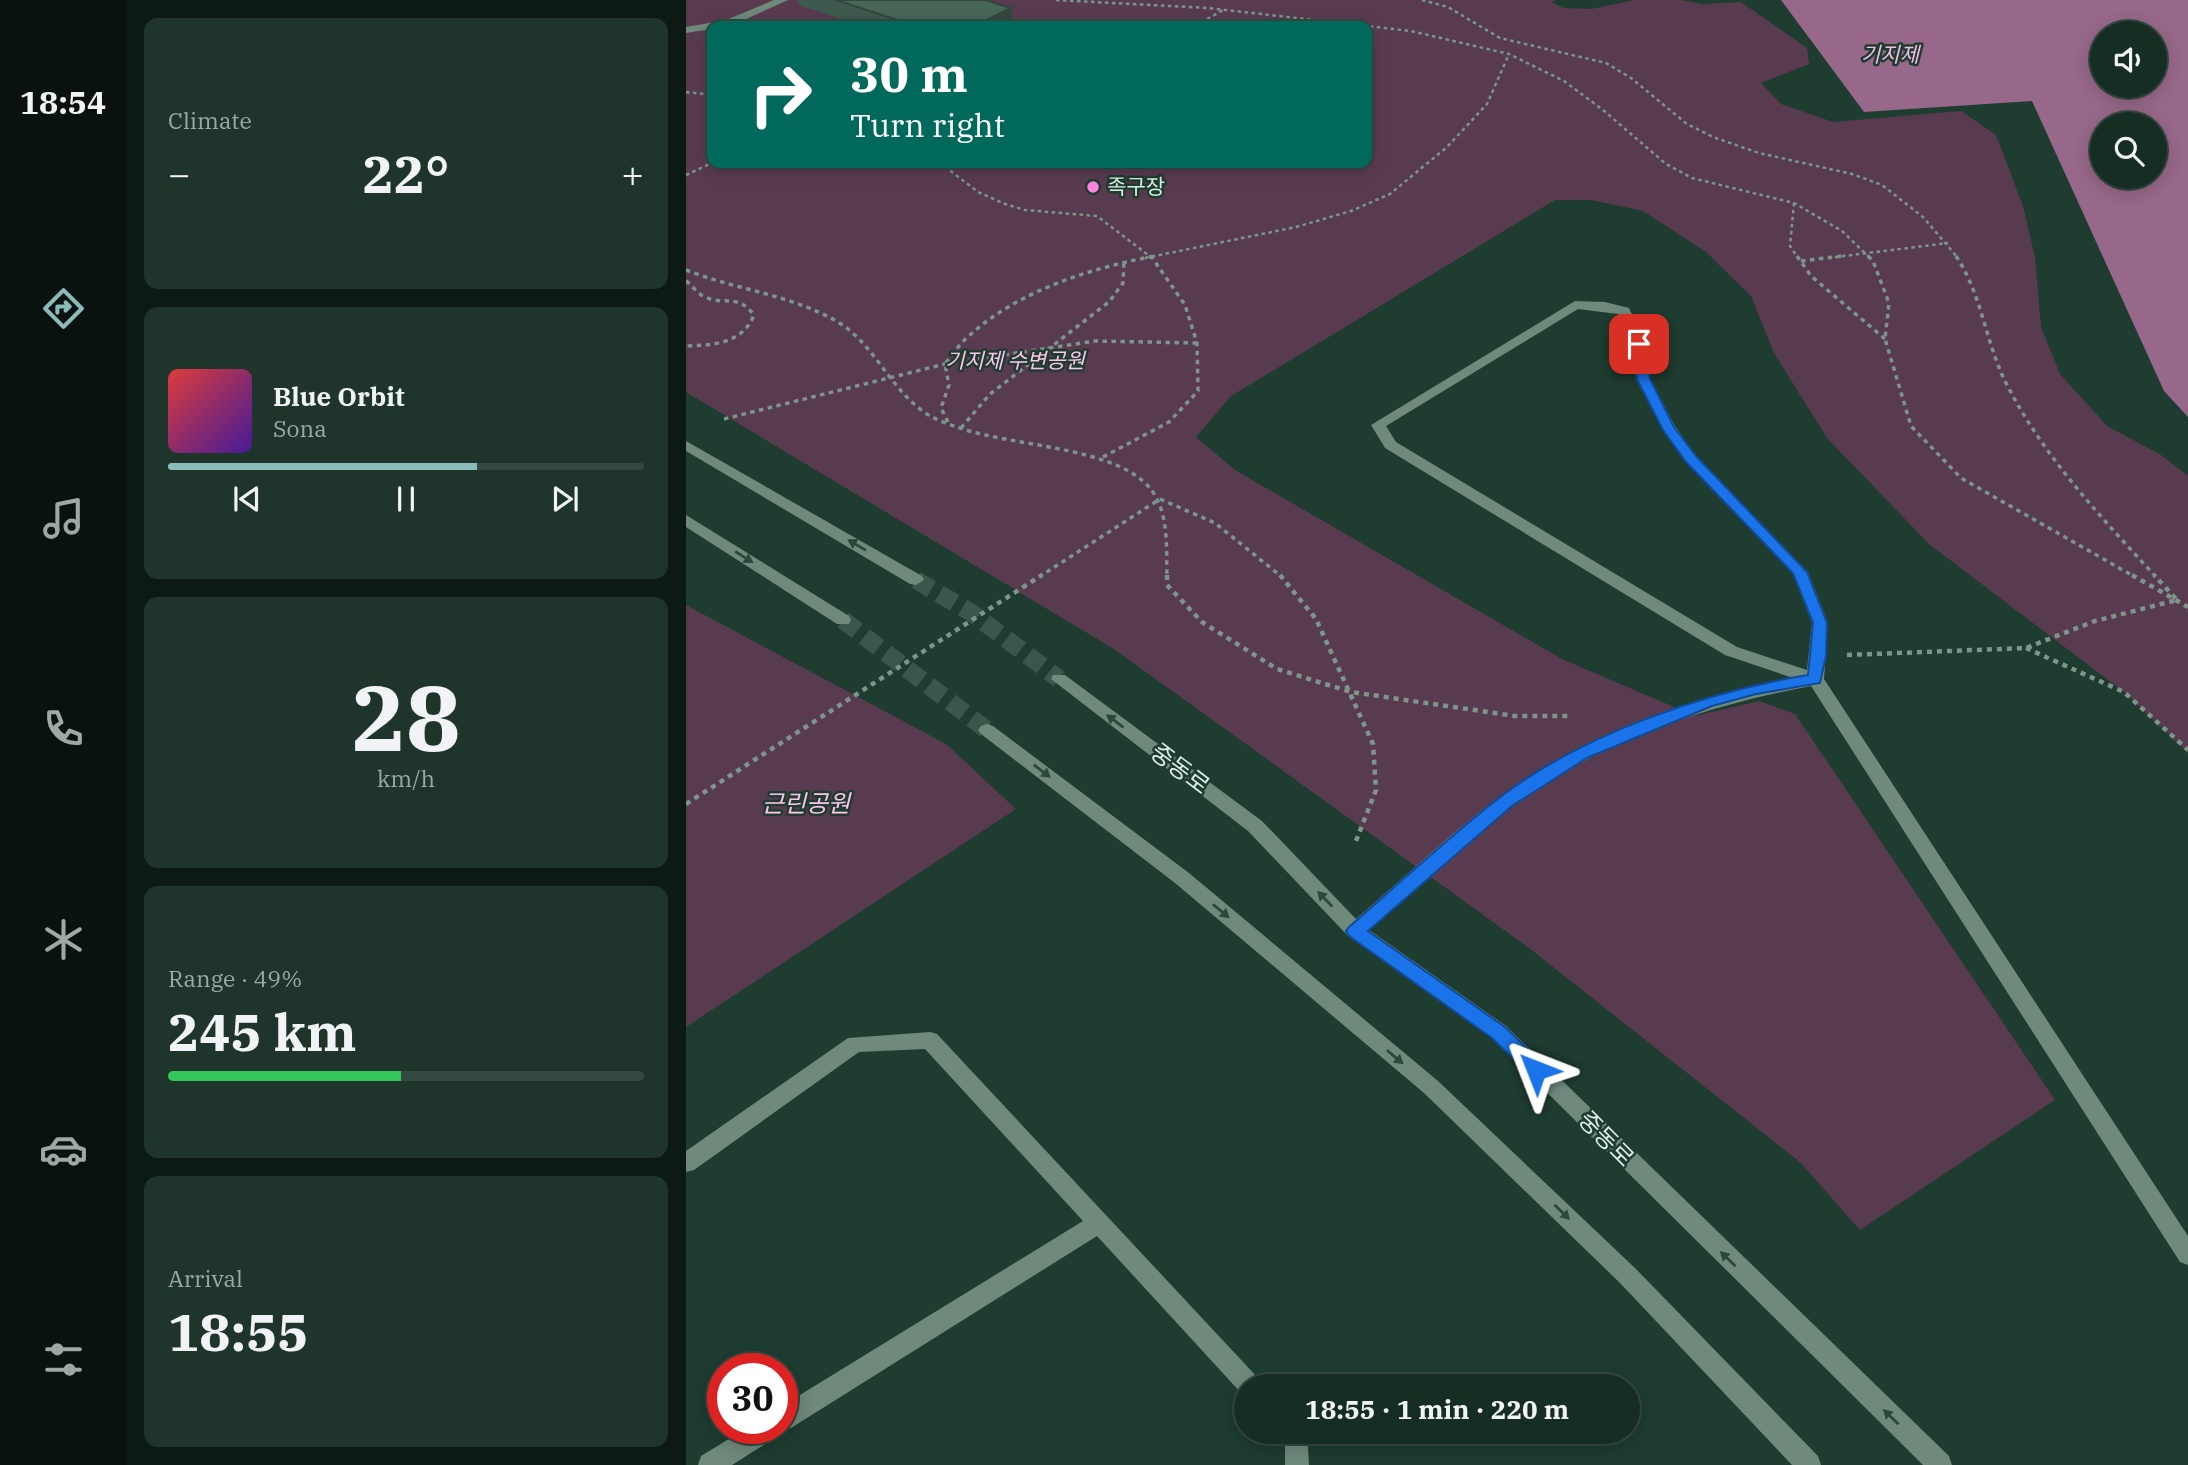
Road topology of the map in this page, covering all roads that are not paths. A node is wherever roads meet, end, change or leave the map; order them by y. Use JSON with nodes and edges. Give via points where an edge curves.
{"nodes":[{"id":1,"x":783,"y":0,"type":"edge"},
{"id":2,"x":734,"y":21,"type":"edge"},
{"id":3,"x":707,"y":27,"type":"edge"},
{"id":4,"x":686,"y":30,"type":"edge"},
{"id":5,"x":686,"y":445,"type":"edge"},
{"id":6,"x":686,"y":520,"type":"edge"},
{"id":7,"x":916,"y":580,"type":"tunnel mouth"},
{"id":8,"x":843,"y":620,"type":"tunnel mouth"},
{"id":9,"x":1059,"y":679,"type":"tunnel mouth"},
{"id":10,"x":1815,"y":679,"type":"junction"},
{"id":11,"x":987,"y":730,"type":"tunnel mouth"},
{"id":12,"x":1355,"y":931,"type":"junction"},
{"id":13,"x":686,"y":1163,"type":"edge"},
{"id":14,"x":1098,"y":1223,"type":"junction"},
{"id":15,"x":2188,"y":1255,"type":"edge"},
{"id":16,"x":1239,"y":1374,"type":"edge"},
{"id":17,"x":798,"y":1410,"type":"edge"},
{"id":18,"x":743,"y":1444,"type":"edge"},
{"id":19,"x":1297,"y":1444,"type":"edge"},
{"id":20,"x":710,"y":1465,"type":"edge"},
{"id":21,"x":1297,"y":1465,"type":"edge"},
{"id":22,"x":1809,"y":1465,"type":"edge"},
{"id":23,"x":1940,"y":1465,"type":"edge"}],
"edges":[{"from":1,"to":2,"type":"street"},
{"from":3,"to":4,"type":"street"},
{"from":7,"to":5,"type":"street","one_way":true},
{"from":6,"to":8,"type":"street","one_way":true},
{"from":12,"to":9,"type":"street","name":"중동로","one_way":true,"via":[[1255,826]]},
{"from":10,"to":10,"type":"street","via":[[1820,623],[1800,572],[1691,459],[1668,427],[1643,379],[1639,344],[1624,311],[1575,305],[1378,425],[1390,445],[1731,651]]},
{"from":10,"to":12,"type":"street","via":[[1707,702],[1581,754],[1506,802]]},
{"from":10,"to":15,"type":"street"},
{"from":11,"to":22,"type":"street","one_way":true,"via":[[1182,878],[1431,1087],[1628,1276]]},
{"from":23,"to":12,"type":"street","name":"중동로","one_way":true,"via":[[1499,1032]]},
{"from":13,"to":14,"type":"street","via":[[855,1044],[930,1040]]},
{"from":14,"to":16,"type":"street"},
{"from":14,"to":17,"type":"street"},
{"from":18,"to":20,"type":"street"},
{"from":19,"to":21,"type":"street"}]}
